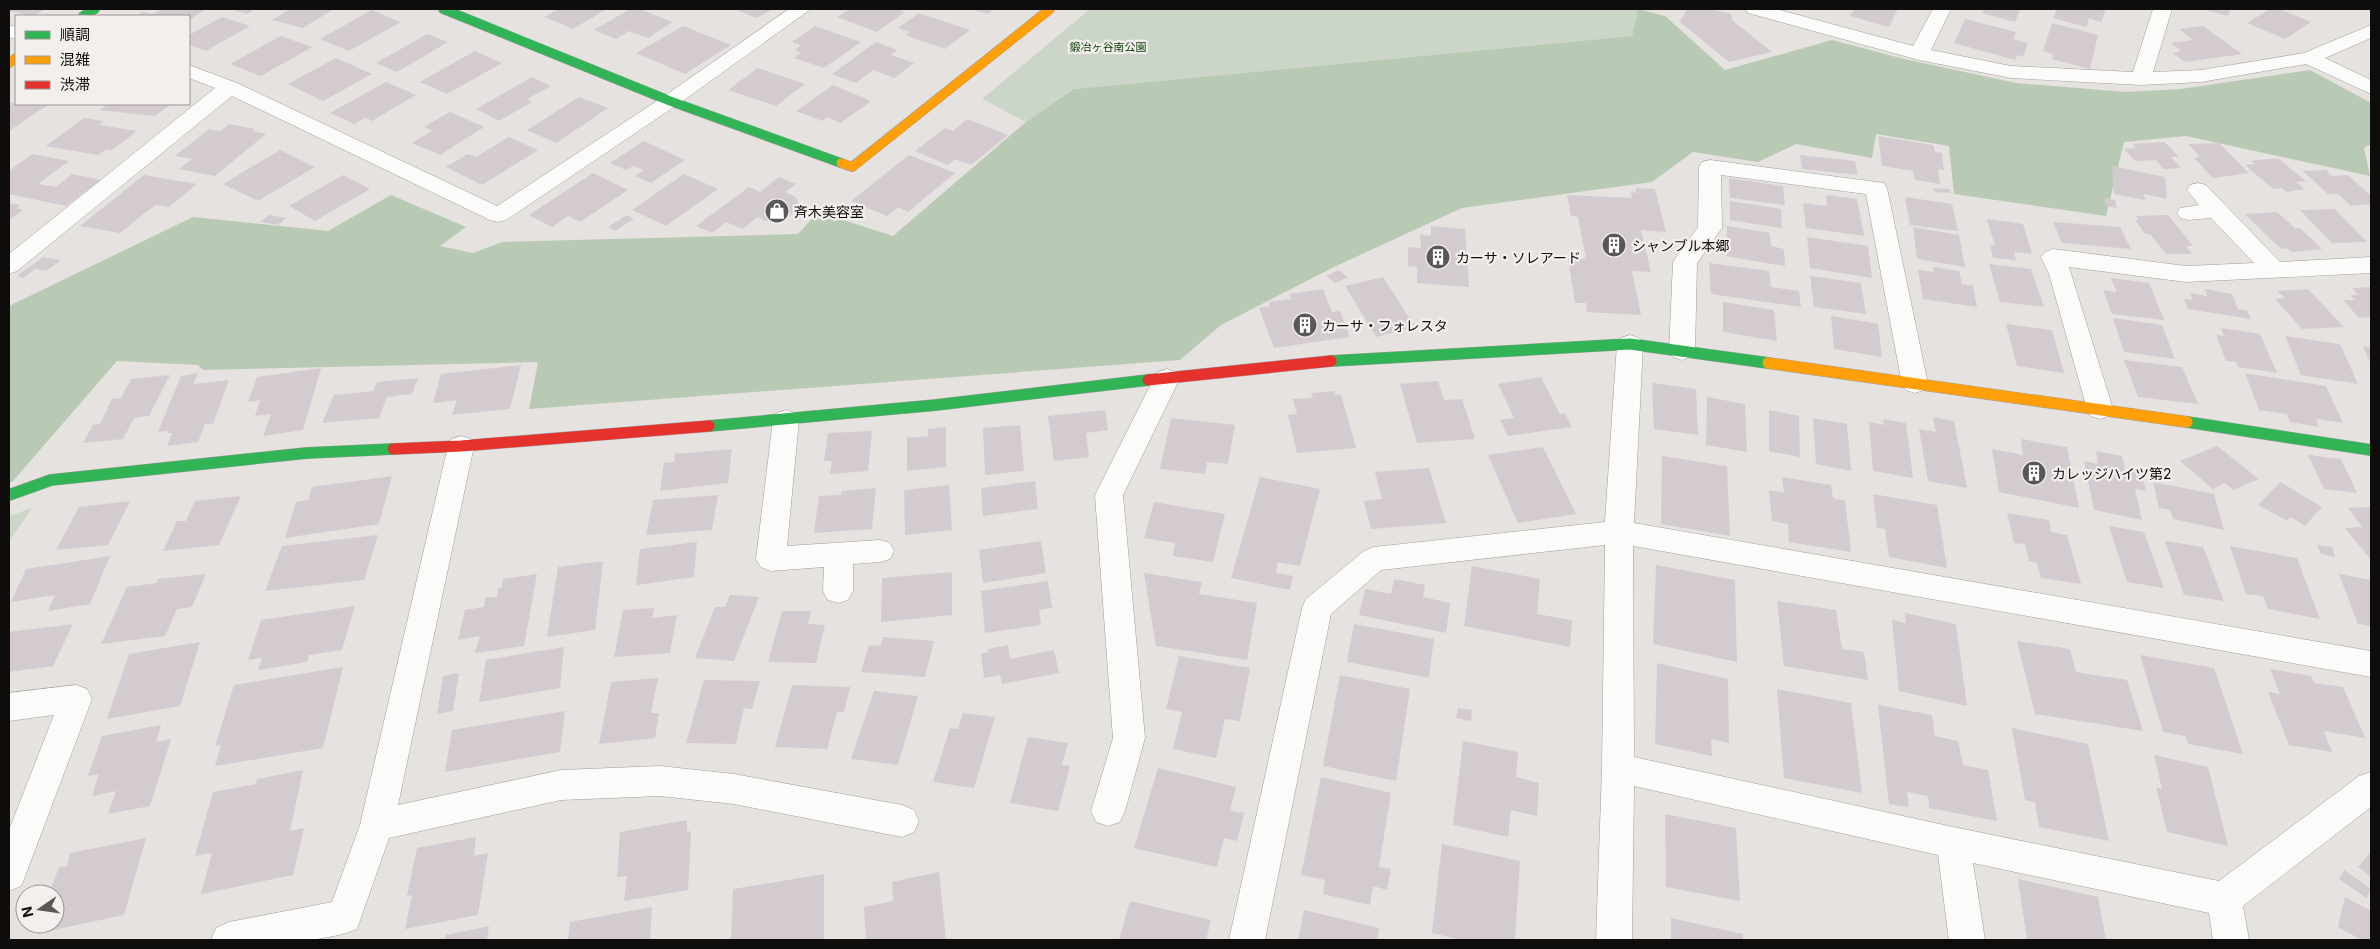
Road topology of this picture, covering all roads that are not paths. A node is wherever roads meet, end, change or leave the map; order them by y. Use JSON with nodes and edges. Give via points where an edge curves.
{"nodes":[{"id":1,"x":443,"y":9,"type":"edge"},
{"id":2,"x":801,"y":9,"type":"edge"},
{"id":3,"x":1050,"y":9,"type":"edge"},
{"id":4,"x":1755,"y":9,"type":"edge"},
{"id":5,"x":1942,"y":9,"type":"edge"},
{"id":6,"x":2162,"y":9,"type":"edge"},
{"id":7,"x":2371,"y":31,"type":"edge"},
{"id":8,"x":1919,"y":54,"type":"junction"},
{"id":9,"x":2309,"y":58,"type":"junction"},
{"id":10,"x":190,"y":71,"type":"edge"},
{"id":11,"x":2141,"y":79,"type":"junction"},
{"id":12,"x":230,"y":87,"type":"junction"},
{"id":13,"x":2371,"y":88,"type":"edge"},
{"id":14,"x":670,"y":100,"type":"junction"},
{"id":15,"x":2198,"y":190,"type":"dead end"},
{"id":16,"x":2216,"y":210,"type":"junction"},
{"id":17,"x":2188,"y":213,"type":"dead end"},
{"id":18,"x":2371,"y":265,"type":"edge"},
{"id":19,"x":9,"y":266,"type":"edge"},
{"id":20,"x":2274,"y":270,"type":"junction"},
{"id":21,"x":1630,"y":344,"type":"junction"},
{"id":22,"x":1682,"y":351,"type":"junction"},
{"id":23,"x":1167,"y":378,"type":"junction"},
{"id":24,"x":1915,"y":384,"type":"junction"},
{"id":25,"x":2100,"y":409,"type":"junction"},
{"id":26,"x":786,"y":420,"type":"junction"},
{"id":27,"x":461,"y":446,"type":"junction"},
{"id":28,"x":2371,"y":450,"type":"edge"},
{"id":29,"x":9,"y":495,"type":"edge"},
{"id":30,"x":1619,"y":532,"type":"junction"},
{"id":31,"x":880,"y":552,"type":"dead end"},
{"id":32,"x":839,"y":554,"type":"junction"},
{"id":33,"x":838,"y":591,"type":"dead end"},
{"id":34,"x":2371,"y":664,"type":"edge"},
{"id":35,"x":9,"y":707,"type":"edge"},
{"id":36,"x":1618,"y":768,"type":"junction"},
{"id":37,"x":2371,"y":787,"type":"edge"},
{"id":38,"x":1108,"y":812,"type":"dead end"},
{"id":39,"x":902,"y":821,"type":"dead end"},
{"id":40,"x":377,"y":825,"type":"junction"},
{"id":41,"x":1953,"y":843,"type":"junction"},
{"id":42,"x":9,"y":874,"type":"edge"},
{"id":43,"x":2224,"y":899,"type":"junction"},
{"id":44,"x":229,"y":940,"type":"edge"},
{"id":45,"x":1247,"y":940,"type":"edge"},
{"id":46,"x":1614,"y":940,"type":"edge"},
{"id":47,"x":1967,"y":940,"type":"edge"},
{"id":48,"x":2231,"y":940,"type":"edge"}],
"edges":[{"from":1,"to":14,"type":"street"},
{"from":2,"to":14,"type":"street"},
{"from":3,"to":14,"type":"street","via":[[852,167]]},
{"from":4,"to":8,"type":"street"},
{"from":5,"to":8,"type":"street"},
{"from":6,"to":11,"type":"street"},
{"from":7,"to":9,"type":"street"},
{"from":8,"to":11,"type":"street","via":[[2011,72]]},
{"from":9,"to":11,"type":"street","via":[[2201,76]]},
{"from":9,"to":13,"type":"street"},
{"from":10,"to":12,"type":"street"},
{"from":12,"to":14,"type":"street","via":[[498,215]]},
{"from":12,"to":19,"type":"street"},
{"from":15,"to":16,"type":"street"},
{"from":16,"to":17,"type":"street"},
{"from":16,"to":20,"type":"street"},
{"from":18,"to":20,"type":"street"},
{"from":20,"to":25,"type":"street","via":[[2186,274],[2053,257],[2061,274]]},
{"from":21,"to":22,"type":"street"},
{"from":21,"to":23,"type":"street","via":[[1361,358]]},
{"from":21,"to":30,"type":"street"},
{"from":22,"to":24,"type":"street"},
{"from":22,"to":24,"type":"street","via":[[1685,262],[1710,228],[1710,167],[1876,188]]},
{"from":23,"to":26,"type":"street","via":[[936,406]]},
{"from":23,"to":38,"type":"street","via":[[1109,495],[1128,738]]},
{"from":24,"to":25,"type":"street"},
{"from":25,"to":28,"type":"street"},
{"from":26,"to":27,"type":"street"},
{"from":26,"to":32,"type":"street","via":[[771,559]]},
{"from":27,"to":29,"type":"street","via":[[307,453],[51,480]]},
{"from":27,"to":40,"type":"street"},
{"from":30,"to":34,"type":"street"},
{"from":30,"to":36,"type":"street"},
{"from":30,"to":45,"type":"street","via":[[1374,559],[1317,608]]},
{"from":31,"to":32,"type":"street"},
{"from":32,"to":33,"type":"street"},
{"from":35,"to":42,"type":"street","via":[[76,699]]},
{"from":36,"to":41,"type":"street"},
{"from":36,"to":46,"type":"street"},
{"from":37,"to":43,"type":"street"},
{"from":39,"to":40,"type":"street","via":[[734,789],[660,782],[561,785]]},
{"from":40,"to":44,"type":"street","via":[[344,917]]},
{"from":41,"to":43,"type":"street"},
{"from":41,"to":47,"type":"street"},
{"from":43,"to":48,"type":"street"}]}
